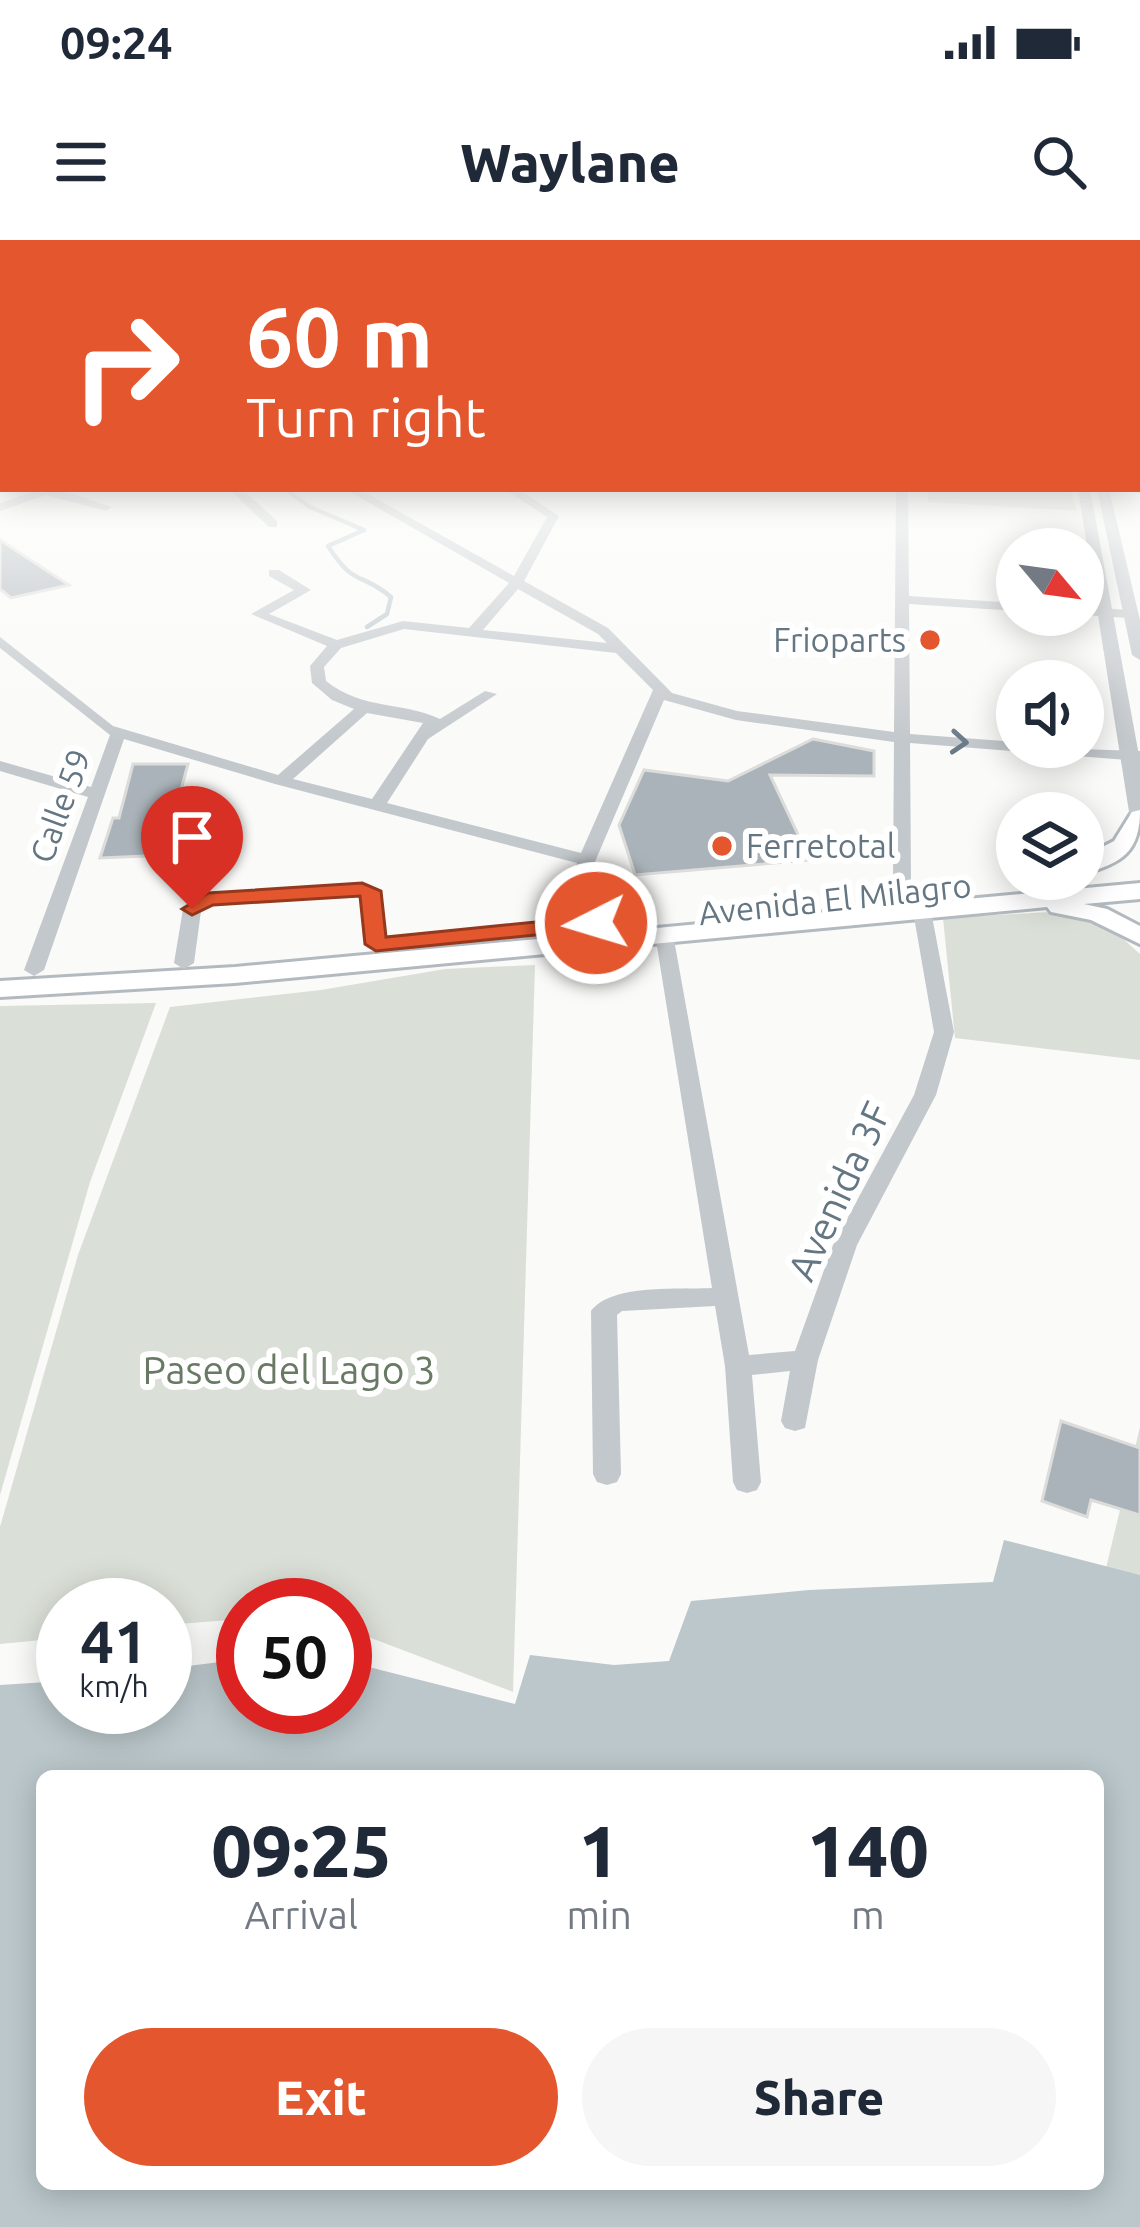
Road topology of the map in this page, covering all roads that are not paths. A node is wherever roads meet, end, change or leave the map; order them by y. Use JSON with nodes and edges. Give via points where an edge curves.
{"nodes":[{"id":1,"x":474,"y":558,"type":"edge"},
{"id":2,"x":530,"y":558,"type":"edge"},
{"id":3,"x":901,"y":558,"type":"edge"},
{"id":4,"x":1119,"y":558,"type":"edge"},
{"id":5,"x":274,"y":573,"type":"dead end"},
{"id":6,"x":517,"y":582,"type":"junction"},
{"id":7,"x":900,"y":599,"type":"junction"},
{"id":8,"x":996,"y":606,"type":"edge"},
{"id":9,"x":1131,"y":608,"type":"edge"},
{"id":10,"x":1104,"y":615,"type":"edge"},
{"id":11,"x":472,"y":633,"type":"junction"},
{"id":12,"x":0,"y":640,"type":"edge"},
{"id":13,"x":336,"y":645,"type":"junction"},
{"id":14,"x":626,"y":650,"type":"junction"},
{"id":15,"x":1140,"y":655,"type":"edge"},
{"id":16,"x":661,"y":689,"type":"junction"},
{"id":17,"x":490,"y":694,"type":"dead end"},
{"id":18,"x":364,"y":708,"type":"junction"},
{"id":19,"x":1134,"y":728,"type":"edge"},
{"id":20,"x":119,"y":732,"type":"junction"},
{"id":21,"x":427,"y":735,"type":"junction"},
{"id":22,"x":900,"y":738,"type":"junction"},
{"id":23,"x":996,"y":745,"type":"edge"},
{"id":24,"x":1104,"y":754,"type":"edge"},
{"id":25,"x":1136,"y":756,"type":"edge"},
{"id":26,"x":0,"y":766,"type":"edge"},
{"id":27,"x":281,"y":781,"type":"junction"},
{"id":28,"x":96,"y":794,"type":"junction"},
{"id":29,"x":377,"y":805,"type":"junction"},
{"id":30,"x":1140,"y":817,"type":"edge"},
{"id":31,"x":1104,"y":858,"type":"edge"},
{"id":32,"x":587,"y":860,"type":"junction"},
{"id":33,"x":1104,"y":871,"type":"edge"},
{"id":34,"x":1140,"y":872,"type":"edge"},
{"id":35,"x":996,"y":885,"type":"edge"},
{"id":36,"x":1140,"y":891,"type":"edge"},
{"id":37,"x":916,"y":901,"type":"junction"},
{"id":38,"x":963,"y":907,"type":"junction"},
{"id":39,"x":553,"y":926,"type":"junction"},
{"id":40,"x":664,"y":934,"type":"junction"},
{"id":41,"x":1140,"y":936,"type":"edge"},
{"id":42,"x":376,"y":944,"type":"junction"},
{"id":43,"x":184,"y":963,"type":"junction"},
{"id":44,"x":34,"y":970,"type":"junction"},
{"id":45,"x":0,"y":972,"type":"edge"},
{"id":46,"x":0,"y":989,"type":"edge"},
{"id":47,"x":726,"y":1296,"type":"junction"},
{"id":48,"x":805,"y":1360,"type":"junction"},
{"id":49,"x":738,"y":1366,"type":"junction"},
{"id":50,"x":795,"y":1421,"type":"dead end"},
{"id":51,"x":607,"y":1474,"type":"dead end"},
{"id":52,"x":747,"y":1482,"type":"dead end"}],
"edges":[{"from":1,"to":6,"type":"street"},
{"from":2,"to":6,"type":"street"},
{"from":3,"to":7,"type":"street","name":"Avenida 3F"},
{"from":4,"to":9,"type":"street"},
{"from":5,"to":13,"type":"street","via":[[304,590],[258,614]]},
{"from":6,"to":11,"type":"street"},
{"from":6,"to":14,"type":"street"},
{"from":7,"to":8,"type":"street"},
{"from":7,"to":22,"type":"street","name":"Avenida 3F"},
{"from":9,"to":15,"type":"street"},
{"from":10,"to":19,"type":"street"},
{"from":11,"to":13,"type":"street","via":[[396,625]]},
{"from":11,"to":14,"type":"street"},
{"from":12,"to":20,"type":"street","via":[[98,724]]},
{"from":13,"to":18,"type":"street","via":[[317,666],[319,683]]},
{"from":14,"to":16,"type":"street"},
{"from":16,"to":22,"type":"street","via":[[736,715]]},
{"from":16,"to":32,"type":"street"},
{"from":17,"to":21,"type":"street"},
{"from":18,"to":21,"type":"street","via":[[427,717],[434,724]]},
{"from":18,"to":27,"type":"street"},
{"from":19,"to":25,"type":"street"},
{"from":20,"to":27,"type":"street"},
{"from":20,"to":28,"type":"street","name":"Calle 59"},
{"from":21,"to":29,"type":"street"},
{"from":22,"to":23,"type":"street","one_way":true},
{"from":22,"to":37,"type":"street","name":"Avenida 3F","via":[[902,881]]},
{"from":24,"to":25,"type":"street"},
{"from":25,"to":30,"type":"street"},
{"from":26,"to":28,"type":"street"},
{"from":27,"to":29,"type":"street"},
{"from":28,"to":44,"type":"street","name":"Calle 59"},
{"from":29,"to":32,"type":"street"},
{"from":30,"to":31,"type":"main road","via":[[1123,847]]},
{"from":32,"to":39,"type":"street"},
{"from":33,"to":34,"type":"main road"},
{"from":35,"to":37,"type":"main road","name":"Avenida El Milagro"},
{"from":36,"to":38,"type":"main road","name":"Avenida El Milagro"},
{"from":37,"to":38,"type":"main road","name":"Avenida El Milagro"},
{"from":37,"to":39,"type":"main road","name":"Avenida El Milagro"},
{"from":37,"to":40,"type":"main road","name":"Avenida El Milagro"},
{"from":37,"to":48,"type":"street","name":"Avenida 3F","via":[[944,1032],[937,1062],[845,1245]]},
{"from":38,"to":41,"type":"main road","via":[[1056,906],[1098,914]]},
{"from":39,"to":42,"type":"main road","name":"Avenida El Milagro"},
{"from":40,"to":46,"type":"main road","name":"Avenida El Milagro"},
{"from":40,"to":47,"type":"street","name":"Avenida 3F"},
{"from":42,"to":43,"type":"main road","name":"Avenida El Milagro"},
{"from":42,"to":43,"type":"street","via":[[370,891],[208,899],[192,909]]},
{"from":43,"to":44,"type":"main road","name":"Avenida El Milagro"},
{"from":44,"to":45,"type":"main road","name":"Avenida El Milagro"},
{"from":47,"to":49,"type":"street","name":"Avenida 3F"},
{"from":47,"to":51,"type":"street","via":[[616,1302],[604,1311]]},
{"from":48,"to":49,"type":"street"},
{"from":48,"to":50,"type":"street","name":"Avenida 3F"},
{"from":49,"to":52,"type":"street","name":"Avenida 3F"}]}
